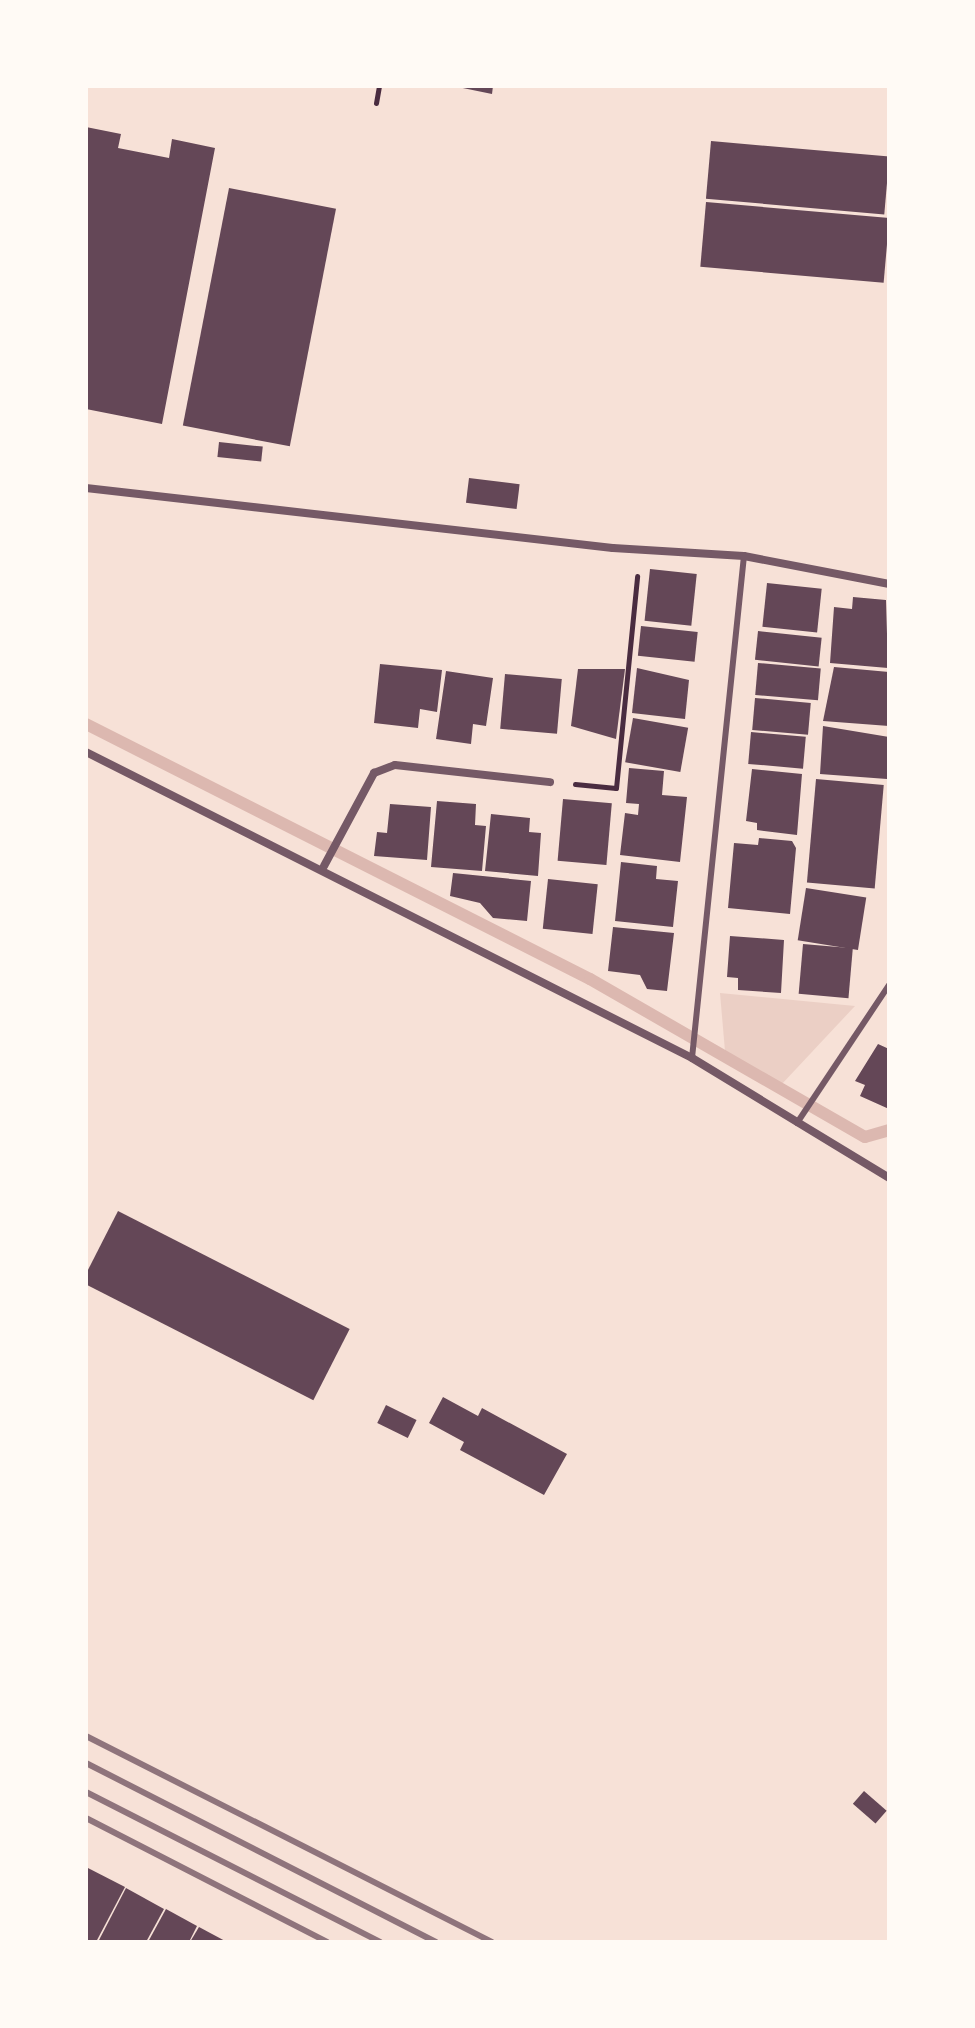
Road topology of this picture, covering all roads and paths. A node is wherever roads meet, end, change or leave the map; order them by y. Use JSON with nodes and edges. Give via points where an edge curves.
{"nodes":[{"id":1,"x":379,"y":86,"type":"edge"},
{"id":2,"x":376,"y":103,"type":"dead end"},
{"id":3,"x":86,"y":488,"type":"edge"},
{"id":4,"x":639,"y":549,"type":"junction"},
{"id":5,"x":744,"y":556,"type":"junction"},
{"id":6,"x":889,"y":584,"type":"edge"},
{"id":7,"x":86,"y":752,"type":"edge"},
{"id":8,"x":550,"y":782,"type":"joint"},
{"id":9,"x":324,"y":866,"type":"junction"},
{"id":10,"x":889,"y":985,"type":"edge"},
{"id":11,"x":692,"y":1058,"type":"junction"},
{"id":12,"x":797,"y":1123,"type":"junction"},
{"id":13,"x":889,"y":1178,"type":"edge"}],
"edges":[{"from":1,"to":2,"type":"path"},
{"from":3,"to":4,"type":"street"},
{"from":4,"to":5,"type":"street"},
{"from":4,"to":8,"type":"path","via":[[616,788]]},
{"from":5,"to":6,"type":"street"},
{"from":5,"to":11,"type":"lane"},
{"from":7,"to":9,"type":"street"},
{"from":8,"to":9,"type":"street","via":[[395,765],[374,773]]},
{"from":9,"to":11,"type":"street"},
{"from":10,"to":12,"type":"lane"},
{"from":11,"to":12,"type":"street"},
{"from":12,"to":13,"type":"street"}]}
